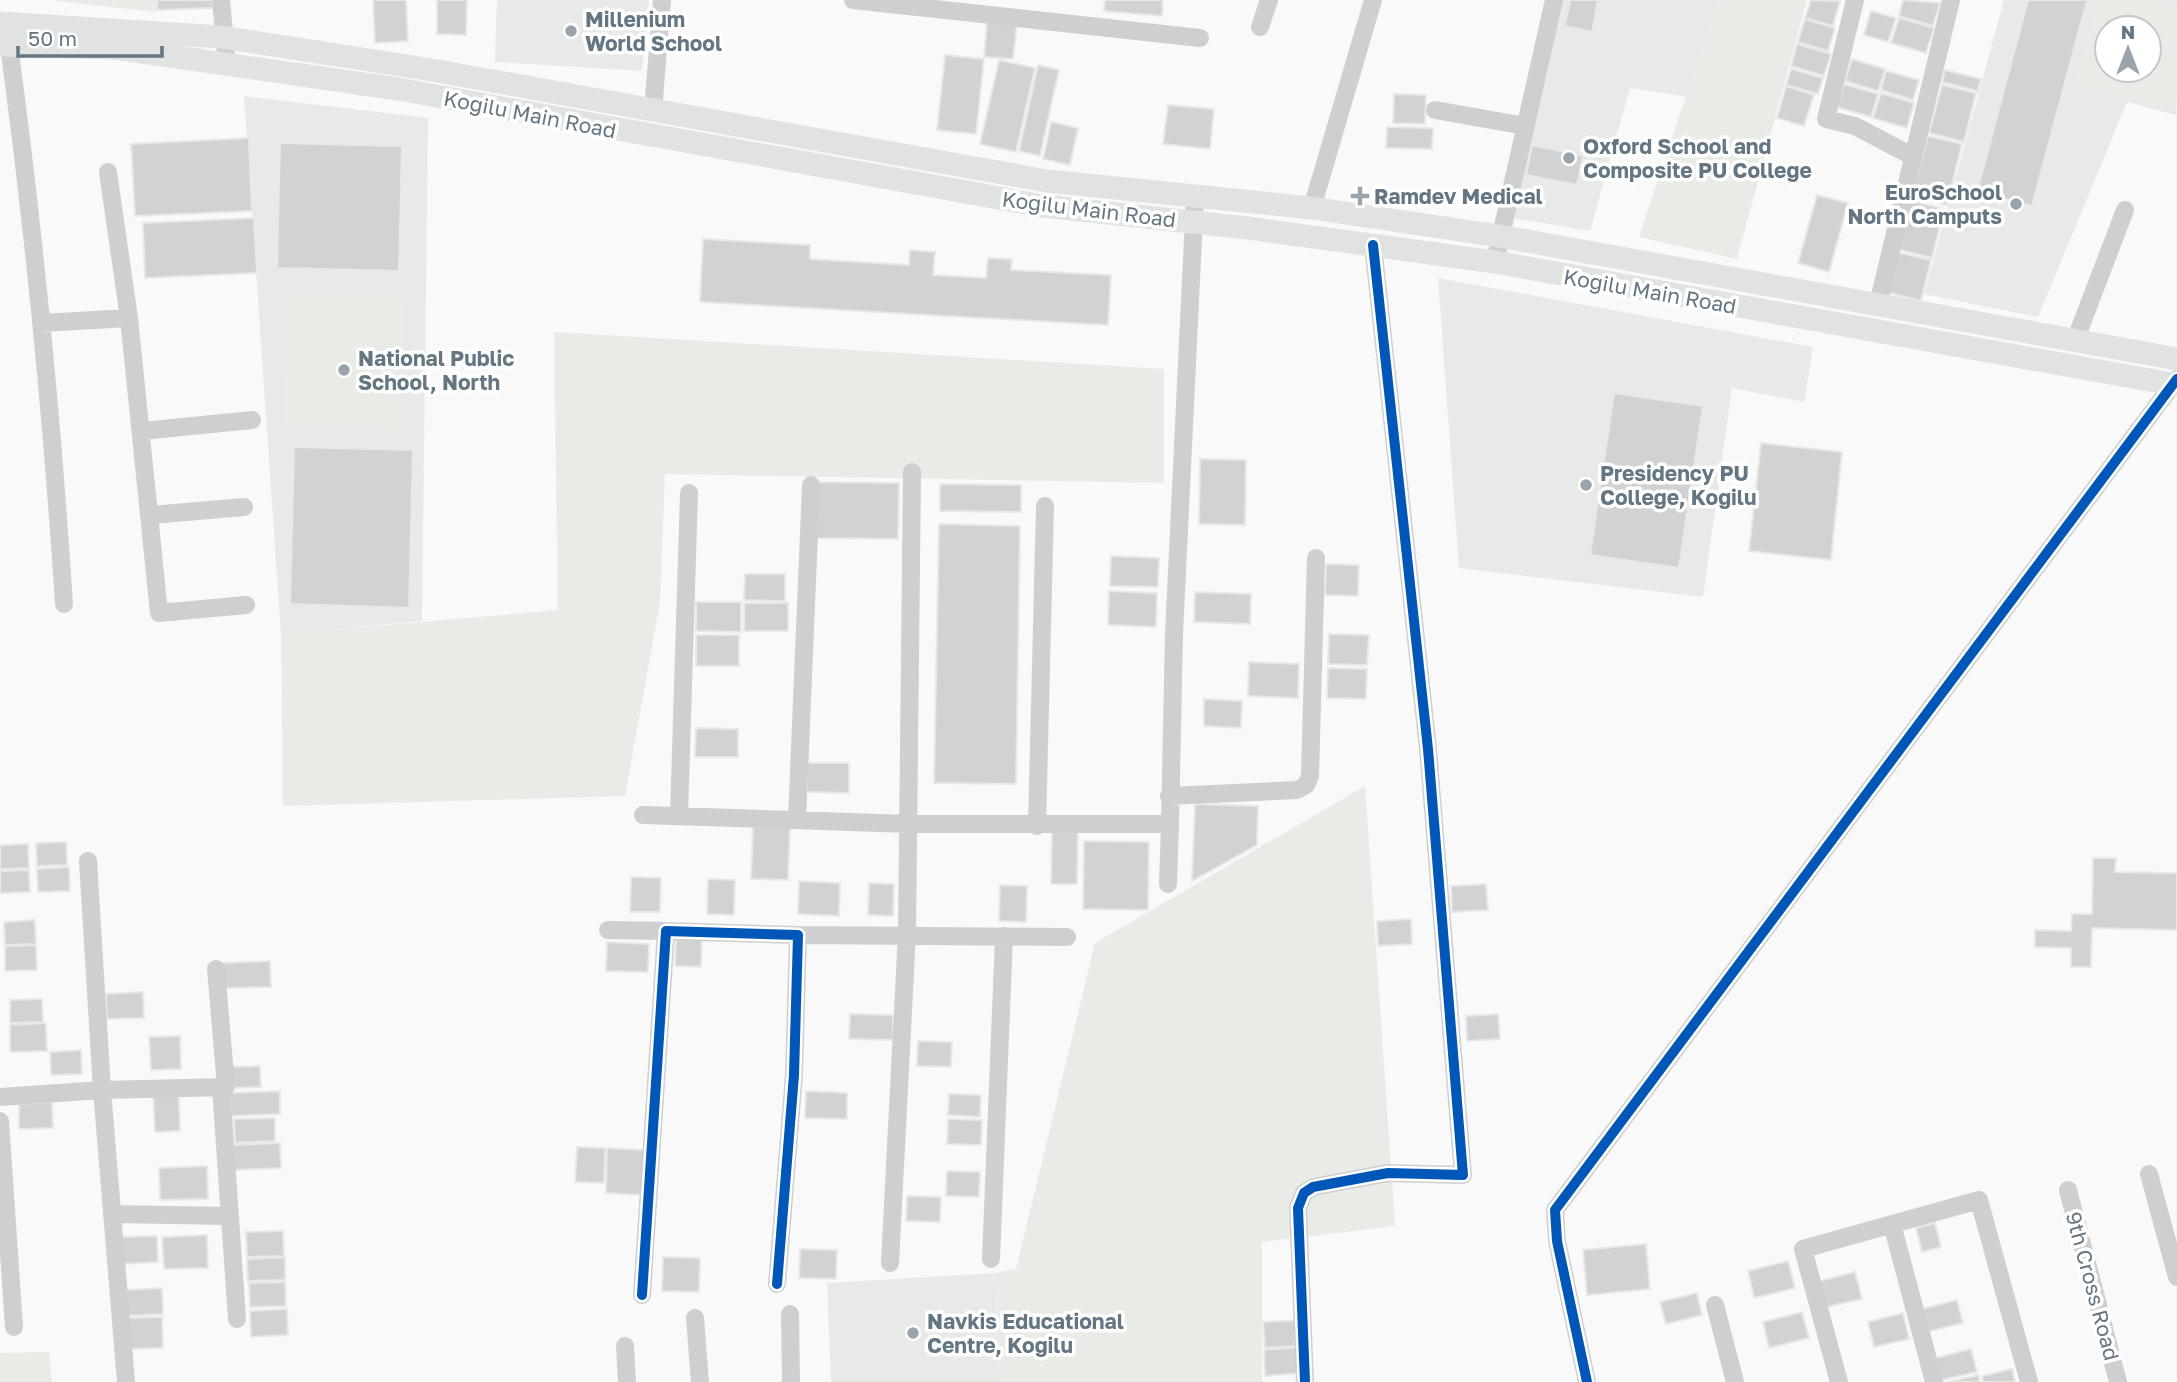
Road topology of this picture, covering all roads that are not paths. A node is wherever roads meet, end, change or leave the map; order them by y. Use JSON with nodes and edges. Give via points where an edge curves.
{"nodes":[{"id":1,"x":220,"y":0,"type":"edge"},
{"id":2,"x":662,"y":0,"type":"edge"},
{"id":3,"x":853,"y":0,"type":"edge"},
{"id":4,"x":1269,"y":0,"type":"edge"},
{"id":5,"x":1373,"y":0,"type":"edge"},
{"id":6,"x":1554,"y":0,"type":"edge"},
{"id":7,"x":1855,"y":0,"type":"edge"},
{"id":8,"x":1951,"y":0,"type":"edge"},
{"id":9,"x":935,"y":4,"type":"edge"},
{"id":10,"x":0,"y":23,"type":"edge"},
{"id":11,"x":1260,"y":26,"type":"dead end"},
{"id":12,"x":222,"y":37,"type":"junction"},
{"id":13,"x":1200,"y":38,"type":"dead end"},
{"id":14,"x":4,"y":45,"type":"edge"},
{"id":15,"x":227,"y":66,"type":"junction"},
{"id":16,"x":1435,"y":110,"type":"dead end"},
{"id":17,"x":653,"y":111,"type":"junction"},
{"id":18,"x":1525,"y":126,"type":"junction"},
{"id":19,"x":1912,"y":156,"type":"junction"},
{"id":20,"x":108,"y":172,"type":"dead end"},
{"id":21,"x":1195,"y":197,"type":"junction"},
{"id":22,"x":1312,"y":208,"type":"junction"},
{"id":23,"x":2124,"y":210,"type":"dead end"},
{"id":24,"x":1193,"y":222,"type":"junction"},
{"id":25,"x":1499,"y":236,"type":"junction"},
{"id":26,"x":1373,"y":245,"type":"junction"},
{"id":27,"x":1495,"y":262,"type":"junction"},
{"id":28,"x":1878,"y":304,"type":"junction"},
{"id":29,"x":129,"y":318,"type":"junction"},
{"id":30,"x":43,"y":323,"type":"junction"},
{"id":31,"x":2075,"y":341,"type":"junction"},
{"id":32,"x":2177,"y":359,"type":"edge"},
{"id":33,"x":2176,"y":383,"type":"edge"},
{"id":34,"x":252,"y":420,"type":"dead end"},
{"id":35,"x":142,"y":431,"type":"junction"},
{"id":36,"x":912,"y":472,"type":"dead end"},
{"id":37,"x":811,"y":485,"type":"dead end"},
{"id":38,"x":689,"y":493,"type":"dead end"},
{"id":39,"x":1045,"y":506,"type":"dead end"},
{"id":40,"x":244,"y":507,"type":"dead end"},
{"id":41,"x":151,"y":515,"type":"junction"},
{"id":42,"x":1316,"y":558,"type":"dead end"},
{"id":43,"x":64,"y":604,"type":"dead end"},
{"id":44,"x":246,"y":605,"type":"dead end"},
{"id":45,"x":1169,"y":796,"type":"junction"},
{"id":46,"x":643,"y":814,"type":"dead end"},
{"id":47,"x":679,"y":816,"type":"junction"},
{"id":48,"x":797,"y":820,"type":"junction"},
{"id":49,"x":909,"y":824,"type":"junction"},
{"id":50,"x":1170,"y":824,"type":"junction"},
{"id":51,"x":1037,"y":826,"type":"junction"},
{"id":52,"x":88,"y":862,"type":"dead end"},
{"id":53,"x":1168,"y":884,"type":"dead end"},
{"id":54,"x":608,"y":930,"type":"dead end"},
{"id":55,"x":666,"y":931,"type":"junction"},
{"id":56,"x":908,"y":933,"type":"junction"},
{"id":57,"x":798,"y":935,"type":"junction"},
{"id":58,"x":1004,"y":936,"type":"junction"},
{"id":59,"x":1067,"y":937,"type":"dead end"},
{"id":60,"x":216,"y":969,"type":"dead end"},
{"id":61,"x":221,"y":1087,"type":"junction"},
{"id":62,"x":102,"y":1090,"type":"junction"},
{"id":63,"x":0,"y":1097,"type":"edge"},
{"id":64,"x":0,"y":1121,"type":"edge"},
{"id":65,"x":2149,"y":1174,"type":"dead end"},
{"id":66,"x":2068,"y":1190,"type":"dead end"},
{"id":67,"x":112,"y":1214,"type":"junction"},
{"id":68,"x":229,"y":1216,"type":"junction"},
{"id":69,"x":1892,"y":1224,"type":"junction"},
{"id":70,"x":991,"y":1259,"type":"dead end"},
{"id":71,"x":890,"y":1263,"type":"dead end"},
{"id":72,"x":2177,"y":1277,"type":"edge"},
{"id":73,"x":777,"y":1284,"type":"dead end"},
{"id":74,"x":642,"y":1295,"type":"dead end"},
{"id":75,"x":1715,"y":1305,"type":"dead end"},
{"id":76,"x":790,"y":1314,"type":"dead end"},
{"id":77,"x":695,"y":1318,"type":"dead end"},
{"id":78,"x":237,"y":1319,"type":"dead end"},
{"id":79,"x":15,"y":1327,"type":"dead end"},
{"id":80,"x":625,"y":1346,"type":"dead end"},
{"id":81,"x":126,"y":1382,"type":"edge"},
{"id":82,"x":627,"y":1382,"type":"edge"},
{"id":83,"x":700,"y":1382,"type":"edge"},
{"id":84,"x":791,"y":1382,"type":"edge"},
{"id":85,"x":1305,"y":1382,"type":"edge"},
{"id":86,"x":1587,"y":1382,"type":"edge"},
{"id":87,"x":1735,"y":1382,"type":"edge"},
{"id":88,"x":1839,"y":1382,"type":"edge"},
{"id":89,"x":1934,"y":1382,"type":"edge"},
{"id":90,"x":2029,"y":1382,"type":"edge"},
{"id":91,"x":2118,"y":1382,"type":"edge"}],
"edges":[{"from":1,"to":12,"type":"street"},
{"from":2,"to":17,"type":"street"},
{"from":3,"to":9,"type":"street"},
{"from":4,"to":11,"type":"street"},
{"from":5,"to":22,"type":"street"},
{"from":6,"to":18,"type":"street"},
{"from":7,"to":19,"type":"street","via":[[1826,119],[1855,126]]},
{"from":8,"to":19,"type":"street"},
{"from":9,"to":13,"type":"street"},
{"from":10,"to":12,"type":"main road","name":"Kogilu Main Road"},
{"from":12,"to":15,"type":"street"},
{"from":12,"to":17,"type":"main road","name":"Kogilu Main Road"},
{"from":14,"to":15,"type":"main road","name":"Kogilu Main Road","via":[[114,48]]},
{"from":14,"to":30,"type":"street","via":[[32,216]]},
{"from":15,"to":24,"type":"main road","name":"Kogilu Main Road","via":[[398,89],[1043,206]]},
{"from":16,"to":18,"type":"street"},
{"from":17,"to":21,"type":"main road","name":"Kogilu Main Road","via":[[1047,181]]},
{"from":18,"to":25,"type":"street"},
{"from":19,"to":28,"type":"street"},
{"from":20,"to":29,"type":"street"},
{"from":21,"to":22,"type":"main road","name":"Kogilu Main Road"},
{"from":21,"to":24,"type":"street"},
{"from":22,"to":25,"type":"main road","name":"Kogilu Main Road"},
{"from":23,"to":31,"type":"street"},
{"from":24,"to":26,"type":"main road","name":"Kogilu Main Road"},
{"from":24,"to":45,"type":"street"},
{"from":25,"to":27,"type":"street"},
{"from":25,"to":28,"type":"main road","name":"Kogilu Main Road"},
{"from":26,"to":27,"type":"main road","name":"Kogilu Main Road"},
{"from":26,"to":85,"type":"street","via":[[1428,749],[1463,1175],[1388,1173],[1313,1187],[1304,1193],[1298,1208]]},
{"from":27,"to":33,"type":"main road","name":"Kogilu Main Road"},
{"from":28,"to":31,"type":"main road","name":"Kogilu Main Road"},
{"from":29,"to":30,"type":"street"},
{"from":29,"to":35,"type":"street"},
{"from":30,"to":43,"type":"street"},
{"from":31,"to":32,"type":"main road","name":"Kogilu Main Road"},
{"from":33,"to":86,"type":"street","via":[[1555,1210],[1556,1241]]},
{"from":34,"to":35,"type":"street"},
{"from":35,"to":41,"type":"street"},
{"from":36,"to":49,"type":"street"},
{"from":37,"to":48,"type":"street"},
{"from":38,"to":47,"type":"street"},
{"from":39,"to":51,"type":"street"},
{"from":40,"to":41,"type":"street"},
{"from":41,"to":44,"type":"street","via":[[159,613]]},
{"from":42,"to":45,"type":"street","via":[[1310,776],[1306,785],[1297,790]]},
{"from":45,"to":50,"type":"street"},
{"from":46,"to":47,"type":"street"},
{"from":47,"to":48,"type":"street"},
{"from":48,"to":49,"type":"street"},
{"from":49,"to":51,"type":"street"},
{"from":49,"to":56,"type":"street"},
{"from":50,"to":51,"type":"street"},
{"from":50,"to":53,"type":"street"},
{"from":52,"to":62,"type":"street"},
{"from":54,"to":55,"type":"street"},
{"from":55,"to":57,"type":"street"},
{"from":55,"to":74,"type":"street"},
{"from":56,"to":57,"type":"street"},
{"from":56,"to":58,"type":"street"},
{"from":56,"to":71,"type":"street"},
{"from":57,"to":73,"type":"street","via":[[794,1075]]},
{"from":58,"to":59,"type":"street"},
{"from":58,"to":70,"type":"street"},
{"from":60,"to":61,"type":"street","via":[[226,1087]]},
{"from":61,"to":62,"type":"street"},
{"from":61,"to":68,"type":"street"},
{"from":62,"to":63,"type":"street"},
{"from":62,"to":67,"type":"street"},
{"from":64,"to":79,"type":"street"},
{"from":65,"to":72,"type":"street"},
{"from":66,"to":91,"type":"street","name":"9th Cross Road"},
{"from":67,"to":68,"type":"street"},
{"from":67,"to":81,"type":"street"},
{"from":68,"to":78,"type":"street"},
{"from":69,"to":88,"type":"street","via":[[1803,1249]]},
{"from":69,"to":89,"type":"street"},
{"from":69,"to":90,"type":"street","via":[[1979,1200]]},
{"from":75,"to":87,"type":"street"},
{"from":76,"to":84,"type":"street"},
{"from":77,"to":83,"type":"street"},
{"from":80,"to":82,"type":"street"}]}
